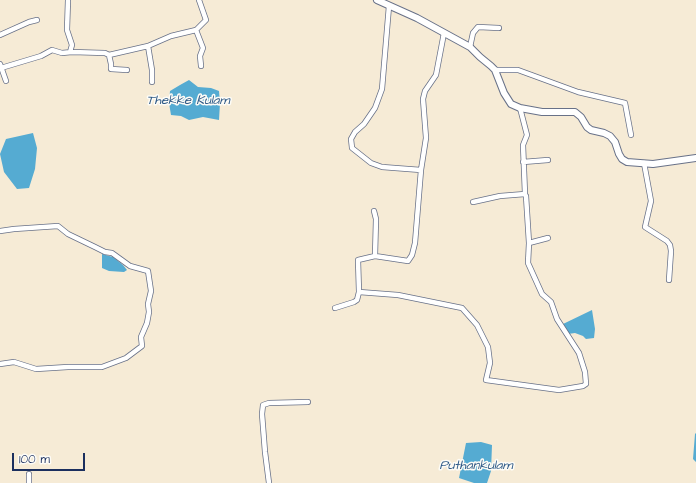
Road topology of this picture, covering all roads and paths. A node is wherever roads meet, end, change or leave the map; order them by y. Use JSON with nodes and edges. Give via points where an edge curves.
{"nodes":[{"id":1,"x":68,"y":0,"type":"edge"},
{"id":2,"x":199,"y":0,"type":"edge"},
{"id":3,"x":377,"y":0,"type":"edge"},
{"id":4,"x":389,"y":6,"type":"junction"},
{"id":5,"x":37,"y":20,"type":"dead end"},
{"id":6,"x":499,"y":28,"type":"dead end"},
{"id":7,"x":196,"y":30,"type":"junction"},
{"id":8,"x":444,"y":33,"type":"junction"},
{"id":9,"x":0,"y":35,"type":"edge"},
{"id":10,"x":148,"y":46,"type":"junction"},
{"id":11,"x":470,"y":47,"type":"junction"},
{"id":12,"x":70,"y":52,"type":"junction"},
{"id":13,"x":109,"y":55,"type":"junction"},
{"id":14,"x":1,"y":66,"type":"edge"},
{"id":15,"x":201,"y":66,"type":"dead end"},
{"id":16,"x":127,"y":70,"type":"dead end"},
{"id":17,"x":495,"y":70,"type":"junction"},
{"id":18,"x":6,"y":81,"type":"dead end"},
{"id":19,"x":152,"y":82,"type":"dead end"},
{"id":20,"x":520,"y":108,"type":"junction"},
{"id":21,"x":631,"y":135,"type":"dead end"},
{"id":22,"x":696,"y":158,"type":"edge"},
{"id":23,"x":548,"y":160,"type":"dead end"},
{"id":24,"x":523,"y":162,"type":"junction"},
{"id":25,"x":644,"y":163,"type":"junction"},
{"id":26,"x":421,"y":170,"type":"junction"},
{"id":27,"x":526,"y":196,"type":"dead end"},
{"id":28,"x":473,"y":202,"type":"dead end"},
{"id":29,"x":374,"y":211,"type":"dead end"},
{"id":30,"x":0,"y":231,"type":"edge"},
{"id":31,"x":548,"y":238,"type":"dead end"},
{"id":32,"x":529,"y":243,"type":"junction"},
{"id":33,"x":375,"y":256,"type":"junction"},
{"id":34,"x":669,"y":280,"type":"dead end"},
{"id":35,"x":359,"y":292,"type":"junction"},
{"id":36,"x":335,"y":308,"type":"dead end"},
{"id":37,"x":0,"y":364,"type":"edge"},
{"id":38,"x":308,"y":402,"type":"dead end"},
{"id":39,"x":29,"y":474,"type":"dead end"},
{"id":40,"x":29,"y":483,"type":"edge"},
{"id":41,"x":270,"y":483,"type":"edge"}],
"edges":[{"from":1,"to":12,"type":"street","via":[[67,30],[72,45]]},
{"from":2,"to":7,"type":"street","via":[[206,20]]},
{"from":3,"to":4,"type":"street"},
{"from":4,"to":8,"type":"street"},
{"from":4,"to":26,"type":"street","via":[[382,88],[375,108],[351,139],[352,148],[371,163],[382,167]]},
{"from":5,"to":9,"type":"street"},
{"from":6,"to":11,"type":"street","via":[[478,27],[473,33]]},
{"from":7,"to":10,"type":"street","via":[[171,36]]},
{"from":7,"to":15,"type":"street","via":[[203,48],[200,56]]},
{"from":8,"to":11,"type":"street"},
{"from":8,"to":26,"type":"street","via":[[436,75],[425,91],[423,99],[426,138]]},
{"from":10,"to":13,"type":"street"},
{"from":10,"to":19,"type":"street"},
{"from":11,"to":17,"type":"street"},
{"from":12,"to":13,"type":"street"},
{"from":12,"to":14,"type":"street","via":[[52,50],[41,56]]},
{"from":13,"to":16,"type":"street","via":[[111,69]]},
{"from":14,"to":18,"type":"street"},
{"from":17,"to":20,"type":"street","via":[[511,104]]},
{"from":17,"to":21,"type":"street","via":[[518,70],[578,92],[625,103]]},
{"from":20,"to":24,"type":"street","via":[[527,135],[523,145]]},
{"from":20,"to":25,"type":"street","via":[[542,112],[576,112],[591,130],[610,136],[622,159],[627,162]]},
{"from":22,"to":25,"type":"street"},
{"from":23,"to":24,"type":"street"},
{"from":24,"to":28,"type":"street","via":[[525,194]]},
{"from":25,"to":34,"type":"street","via":[[651,201],[645,227],[670,245]]},
{"from":26,"to":33,"type":"street","via":[[412,255],[408,262]]},
{"from":27,"to":32,"type":"street"},
{"from":29,"to":33,"type":"street"},
{"from":30,"to":37,"type":"street","via":[[58,226],[68,234],[112,253],[130,266],[148,271],[151,291],[142,346],[126,358],[102,367],[36,369],[14,362]]},
{"from":31,"to":32,"type":"street"},
{"from":32,"to":35,"type":"street","via":[[528,263],[542,294],[551,302],[558,319],[579,353],[585,372],[586,384],[583,386],[558,390],[486,380],[490,363],[488,347],[476,325],[462,308],[398,295]]},
{"from":33,"to":35,"type":"street","via":[[358,260]]},
{"from":35,"to":36,"type":"street","via":[[354,302]]},
{"from":38,"to":41,"type":"street","via":[[263,405],[263,429]]},
{"from":39,"to":40,"type":"street"}]}
